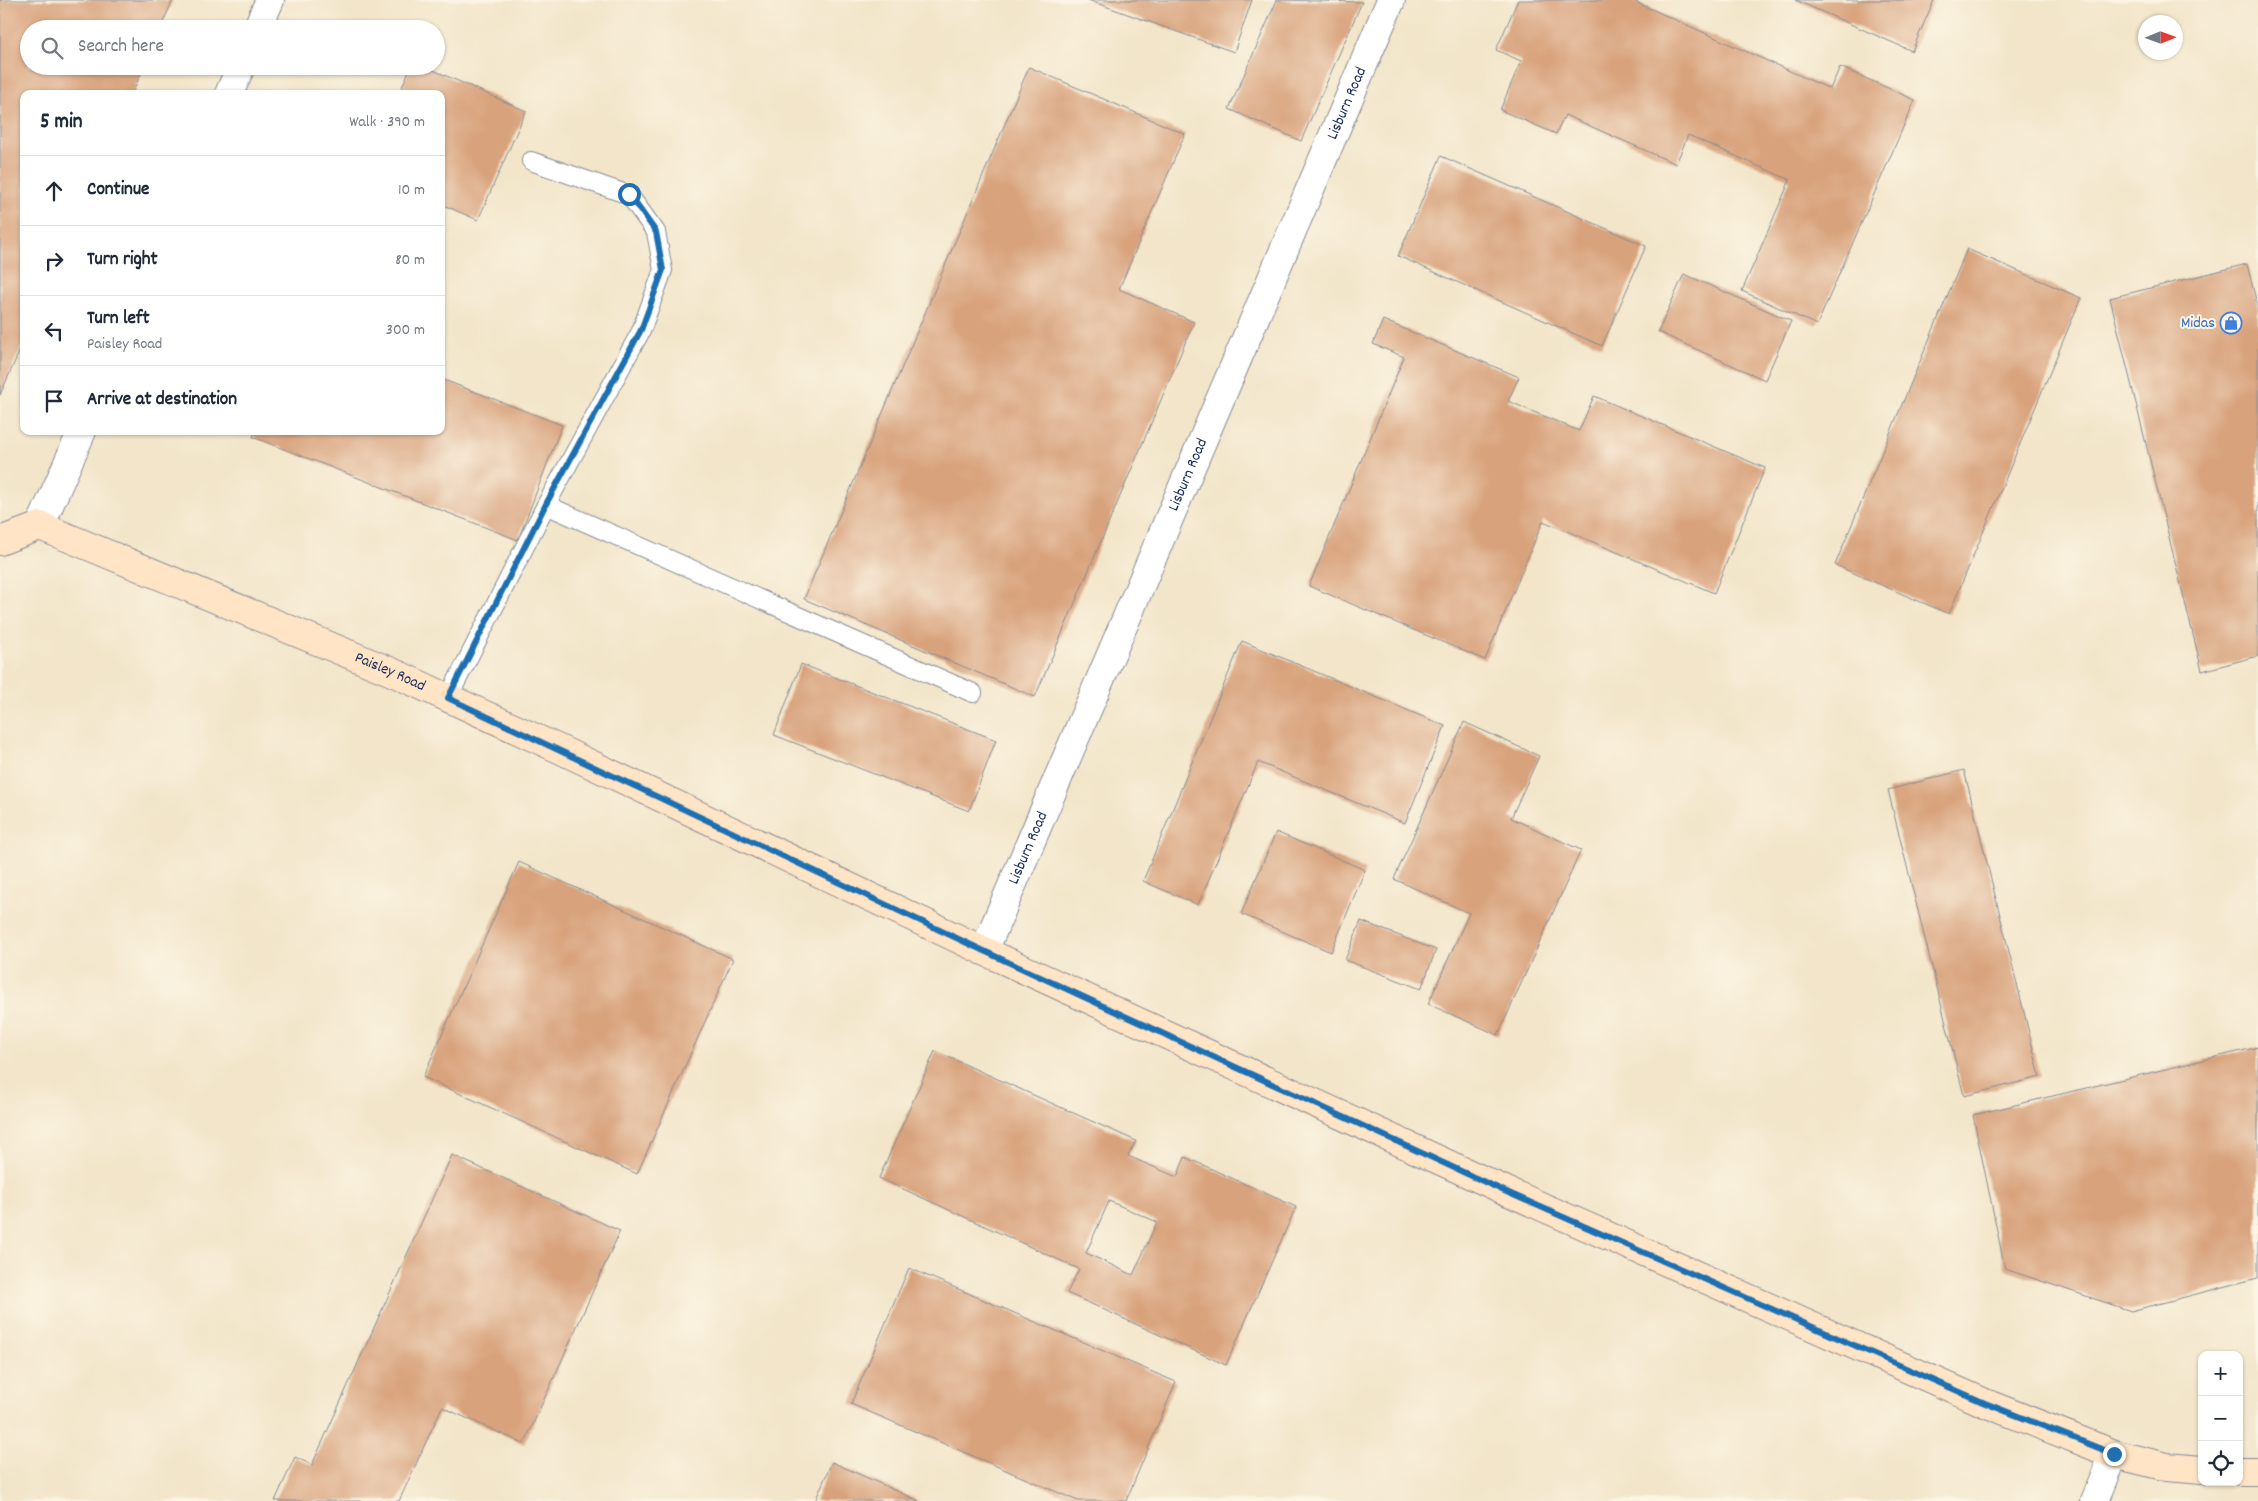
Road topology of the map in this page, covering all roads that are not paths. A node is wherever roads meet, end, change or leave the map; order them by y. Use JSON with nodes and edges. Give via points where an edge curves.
{"nodes":[{"id":1,"x":270,"y":0,"type":"edge"},
{"id":2,"x":1392,"y":0,"type":"edge"},
{"id":3,"x":261,"y":20,"type":"edge"},
{"id":4,"x":237,"y":75,"type":"edge"},
{"id":5,"x":231,"y":90,"type":"edge"},
{"id":6,"x":531,"y":161,"type":"dead end"},
{"id":7,"x":80,"y":435,"type":"edge"},
{"id":8,"x":546,"y":504,"type":"junction"},
{"id":9,"x":40,"y":526,"type":"junction"},
{"id":10,"x":0,"y":541,"type":"edge"},
{"id":11,"x":973,"y":693,"type":"dead end"},
{"id":12,"x":448,"y":698,"type":"junction"},
{"id":13,"x":984,"y":951,"type":"junction"},
{"id":14,"x":2114,"y":1454,"type":"junction"},
{"id":15,"x":2198,"y":1470,"type":"edge"},
{"id":16,"x":2243,"y":1471,"type":"edge"},
{"id":17,"x":2258,"y":1471,"type":"edge"},
{"id":18,"x":2095,"y":1501,"type":"edge"}],
"edges":[{"from":1,"to":3,"type":"street"},
{"from":2,"to":13,"type":"street","name":"Lisburn Road"},
{"from":4,"to":5,"type":"street"},
{"from":6,"to":8,"type":"lane","via":[[629,194],[656,232],[663,270],[641,330]]},
{"from":7,"to":9,"type":"street"},
{"from":8,"to":11,"type":"lane"},
{"from":8,"to":12,"type":"lane"},
{"from":9,"to":10,"type":"main road"},
{"from":9,"to":12,"type":"main road","name":"Paisley Road"},
{"from":12,"to":13,"type":"main road","name":"Paisley Road"},
{"from":13,"to":14,"type":"main road","name":"Paisley Road","via":[[1502,1190],[1985,1403]]},
{"from":14,"to":15,"type":"main road","name":"Paisley Road","via":[[2167,1467]]},
{"from":14,"to":18,"type":"street"},
{"from":16,"to":17,"type":"main road"}]}
